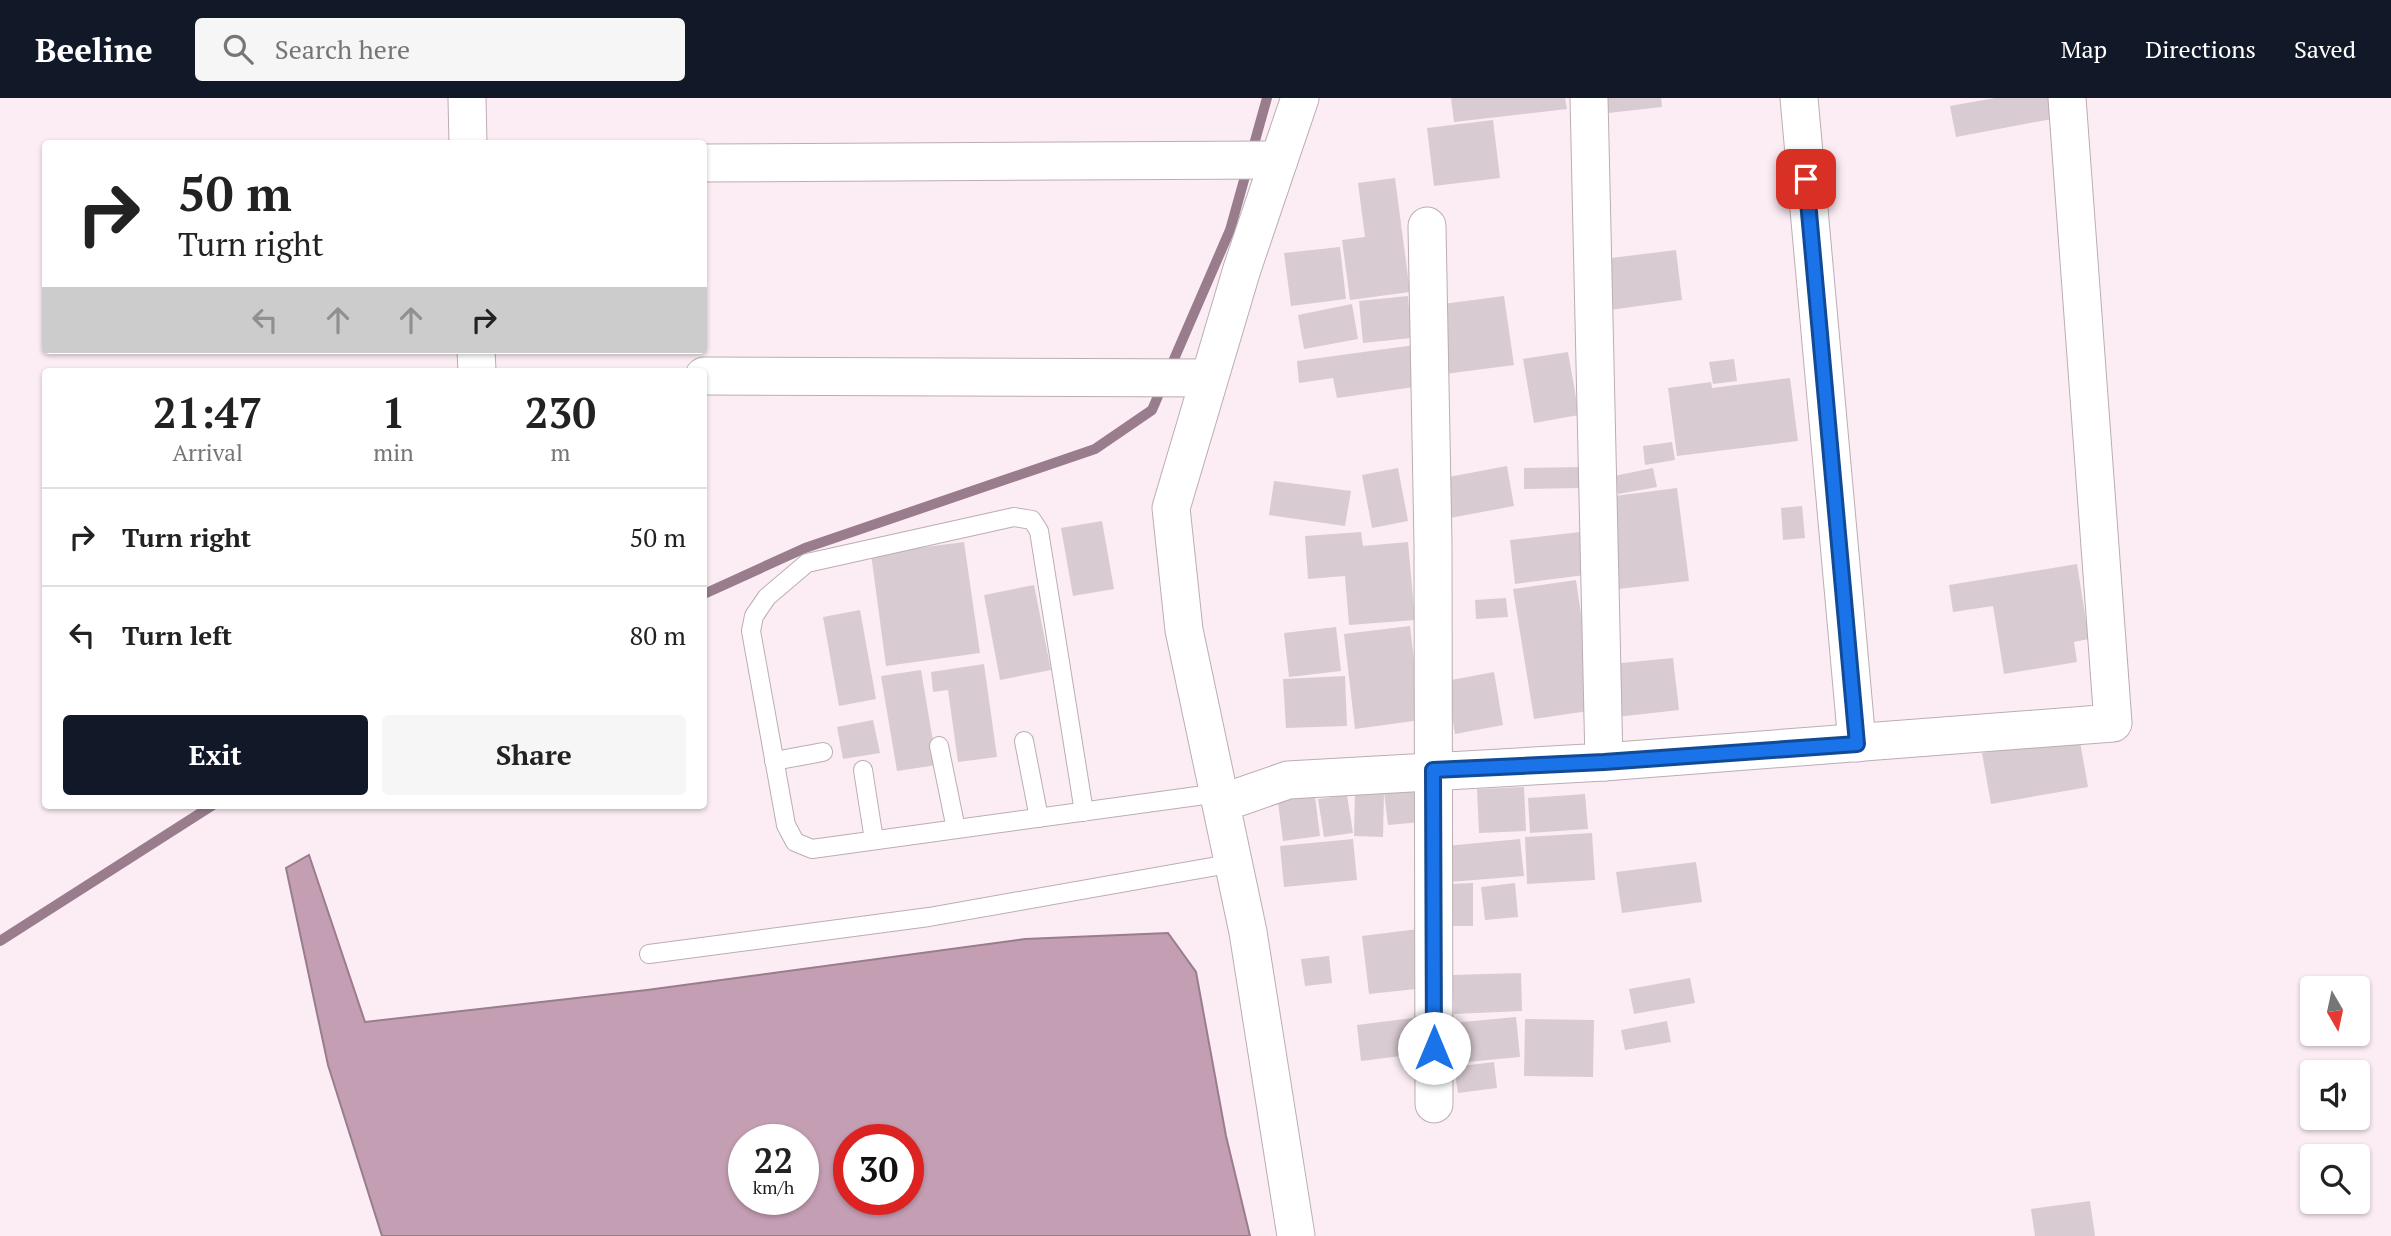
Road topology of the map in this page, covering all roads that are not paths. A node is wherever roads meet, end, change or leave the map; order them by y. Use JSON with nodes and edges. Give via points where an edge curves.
{"nodes":[{"id":1,"x":467,"y":98,"type":"edge"},
{"id":2,"x":1300,"y":98,"type":"edge"},
{"id":3,"x":1589,"y":98,"type":"edge"},
{"id":4,"x":1799,"y":98,"type":"edge"},
{"id":5,"x":2067,"y":98,"type":"edge"},
{"id":6,"x":468,"y":140,"type":"edge"},
{"id":7,"x":1274,"y":161,"type":"junction"},
{"id":8,"x":707,"y":163,"type":"edge"},
{"id":9,"x":1427,"y":226,"type":"dead end"},
{"id":10,"x":707,"y":376,"type":"edge"},
{"id":11,"x":1197,"y":378,"type":"junction"},
{"id":12,"x":1024,"y":741,"type":"dead end"},
{"id":13,"x":1857,"y":744,"type":"junction"},
{"id":14,"x":939,"y":746,"type":"dead end"},
{"id":15,"x":823,"y":752,"type":"dead end"},
{"id":16,"x":774,"y":761,"type":"junction"},
{"id":17,"x":1604,"y":762,"type":"junction"},
{"id":18,"x":863,"y":770,"type":"dead end"},
{"id":19,"x":1433,"y":770,"type":"junction"},
{"id":20,"x":1220,"y":798,"type":"junction"},
{"id":21,"x":1084,"y":812,"type":"junction"},
{"id":22,"x":1039,"y":818,"type":"junction"},
{"id":23,"x":956,"y":829,"type":"junction"},
{"id":24,"x":874,"y":840,"type":"junction"},
{"id":25,"x":1234,"y":863,"type":"junction"},
{"id":26,"x":649,"y":954,"type":"dead end"},
{"id":27,"x":1434,"y":1104,"type":"dead end"},
{"id":28,"x":1296,"y":1236,"type":"edge"}],
"edges":[{"from":1,"to":6,"type":"street"},
{"from":2,"to":7,"type":"street"},
{"from":3,"to":17,"type":"street"},
{"from":4,"to":13,"type":"street"},
{"from":5,"to":13,"type":"street","via":[[2113,723]]},
{"from":7,"to":8,"type":"street"},
{"from":7,"to":11,"type":"street","via":[[1241,268]]},
{"from":9,"to":19,"type":"street"},
{"from":10,"to":11,"type":"street"},
{"from":11,"to":20,"type":"street","via":[[1171,508],[1184,630]]},
{"from":12,"to":22,"type":"lane"},
{"from":13,"to":17,"type":"street"},
{"from":14,"to":23,"type":"lane"},
{"from":15,"to":16,"type":"lane"},
{"from":16,"to":21,"type":"lane","via":[[751,631],[754,615],[767,597],[807,563],[1014,517],[1032,520],[1039,531]]},
{"from":16,"to":24,"type":"lane","via":[[786,825],[795,842],[812,849]]},
{"from":17,"to":19,"type":"street"},
{"from":18,"to":24,"type":"lane"},
{"from":19,"to":20,"type":"street","via":[[1288,780]]},
{"from":19,"to":27,"type":"street"},
{"from":20,"to":21,"type":"lane"},
{"from":20,"to":25,"type":"street"},
{"from":21,"to":22,"type":"lane"},
{"from":22,"to":23,"type":"lane"},
{"from":23,"to":24,"type":"lane"},
{"from":25,"to":26,"type":"lane","via":[[929,917]]},
{"from":25,"to":28,"type":"street"}]}
